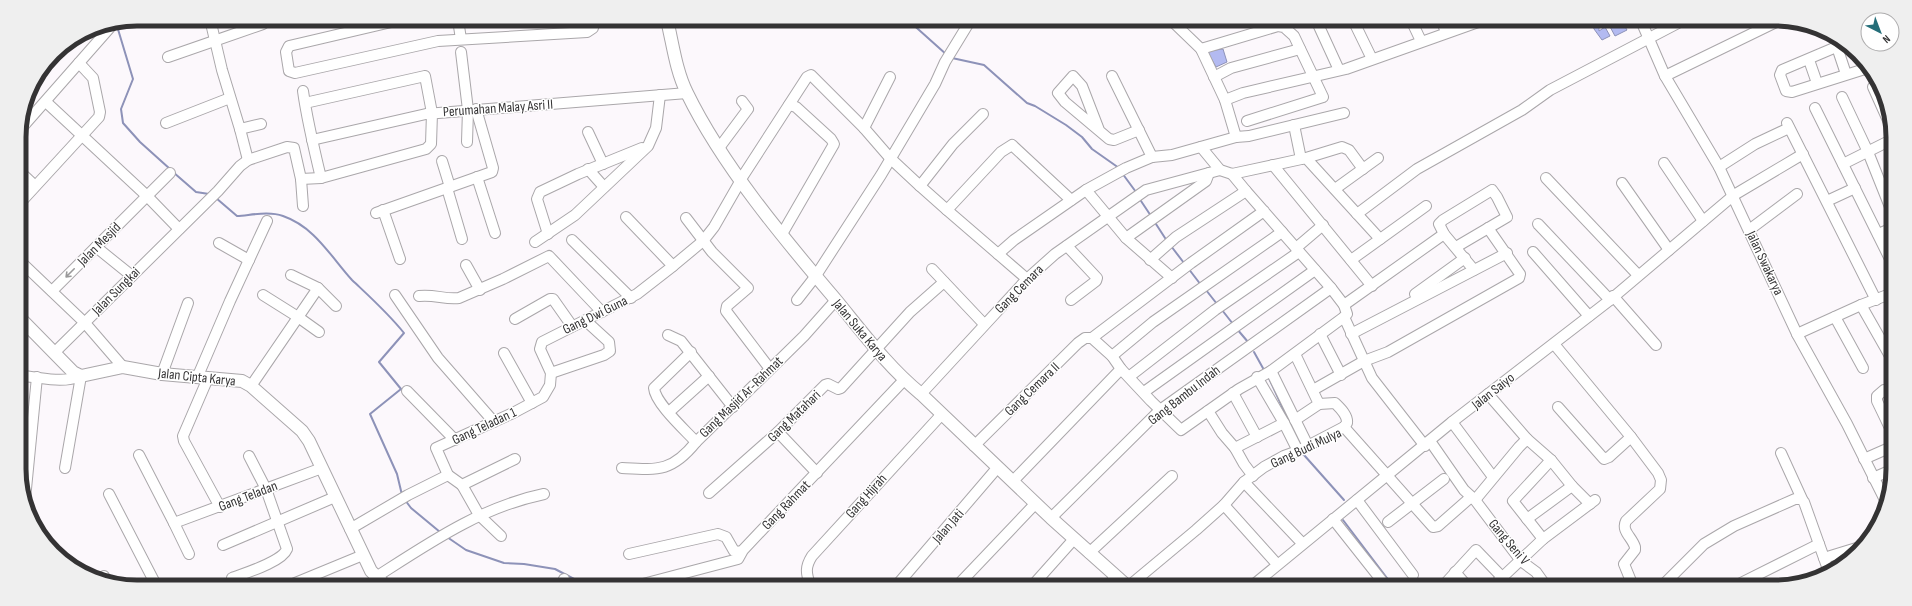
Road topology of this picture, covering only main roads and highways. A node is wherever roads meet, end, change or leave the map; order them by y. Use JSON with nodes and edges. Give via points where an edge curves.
{"nodes":[{"id":1,"x":669,"y":26,"type":"edge"},
{"id":2,"x":26,"y":324,"type":"edge"},
{"id":3,"x":380,"y":580,"type":"edge"},
{"id":4,"x":1111,"y":580,"type":"edge"}],
"edges":[{"from":1,"to":4,"type":"main road","name":"Jalan Suka Karya","via":[[680,78],[707,130],[741,180],[815,277],[876,351],[904,380],[1089,553]]},
{"from":2,"to":3,"type":"main road","name":"Jalan Cipta Karya","via":[[73,372],[81,376],[123,366],[162,374],[242,381],[251,386],[302,431],[309,441],[371,571]]}]}
